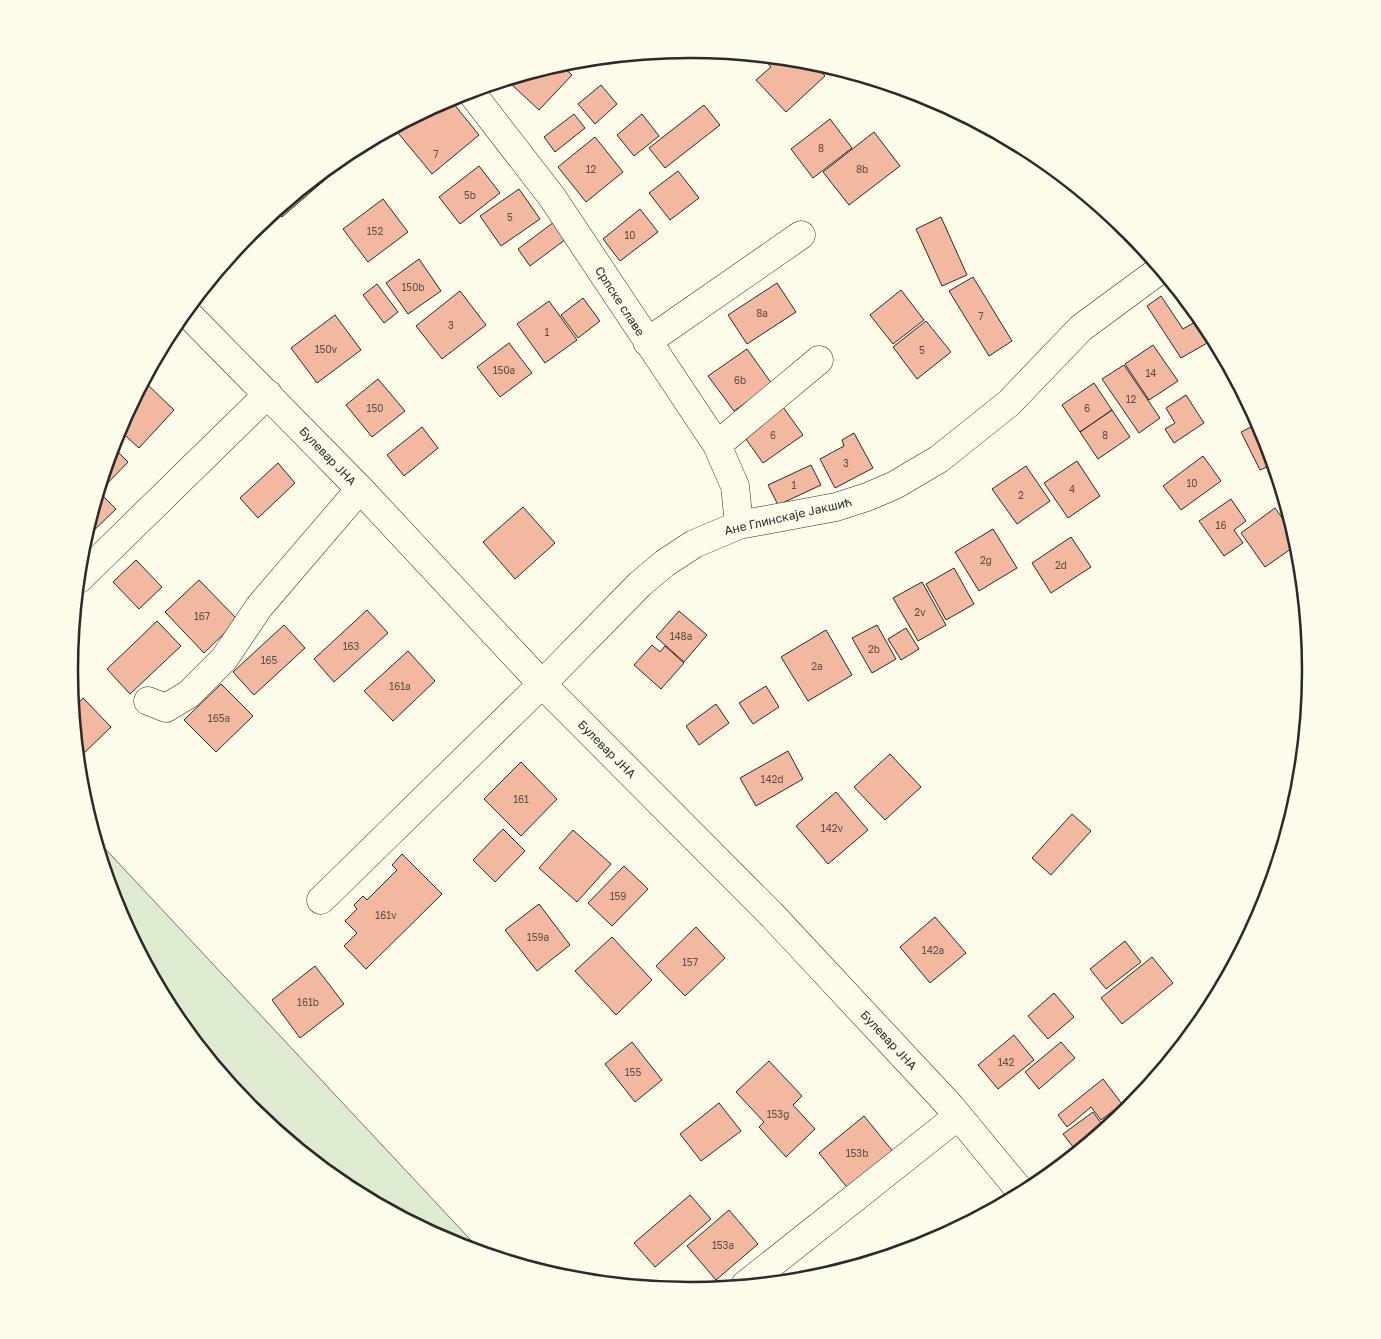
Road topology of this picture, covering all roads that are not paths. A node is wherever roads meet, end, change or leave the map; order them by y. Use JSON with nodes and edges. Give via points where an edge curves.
{"nodes":[{"id":1,"x":475,"y":97,"type":"edge"},
{"id":2,"x":801,"y":236,"type":"dead end"},
{"id":3,"x":1156,"y":272,"type":"edge"},
{"id":4,"x":190,"y":317,"type":"edge"},
{"id":5,"x":647,"y":342,"type":"junction"},
{"id":6,"x":819,"y":360,"type":"dead end"},
{"id":7,"x":268,"y":394,"type":"junction"},
{"id":8,"x":717,"y":445,"type":"junction"},
{"id":9,"x":360,"y":489,"type":"junction"},
{"id":10,"x":739,"y":525,"type":"junction"},
{"id":11,"x":87,"y":571,"type":"edge"},
{"id":12,"x":542,"y":684,"type":"junction"},
{"id":13,"x":148,"y":702,"type":"dead end"},
{"id":14,"x":321,"y":900,"type":"dead end"},
{"id":15,"x":958,"y":1116,"type":"junction"},
{"id":16,"x":1017,"y":1187,"type":"edge"},
{"id":17,"x":754,"y":1278,"type":"edge"}],
"edges":[{"from":1,"to":5,"type":"street","name":"Српске славе","via":[[552,198]]},
{"from":2,"to":5,"type":"street"},
{"from":3,"to":10,"type":"street","name":"Ане Глинскаје Јакшић","via":[[1081,328],[1009,402],[939,459],[895,484],[836,508]]},
{"from":4,"to":7,"type":"street","name":"Булевар ЈНА"},
{"from":5,"to":8,"type":"street","name":"Српске славе"},
{"from":6,"to":8,"type":"street"},
{"from":7,"to":9,"type":"street","name":"Булевар ЈНА"},
{"from":7,"to":11,"type":"street"},
{"from":8,"to":10,"type":"street","name":"Српске славе","via":[[735,486]]},
{"from":9,"to":12,"type":"street","name":"Булевар ЈНА"},
{"from":9,"to":13,"type":"street","via":[[259,607],[224,659],[189,694],[166,708]]},
{"from":10,"to":12,"type":"street","name":"Ане Глинскаје Јакшић","via":[[694,544],[651,574]]},
{"from":12,"to":14,"type":"street","name":"Ане Глинскаје Јакшић"},
{"from":12,"to":15,"type":"street","name":"Булевар ЈНА","via":[[770,914]]},
{"from":15,"to":16,"type":"street","name":"Булевар ЈНА"},
{"from":15,"to":17,"type":"street"}]}
